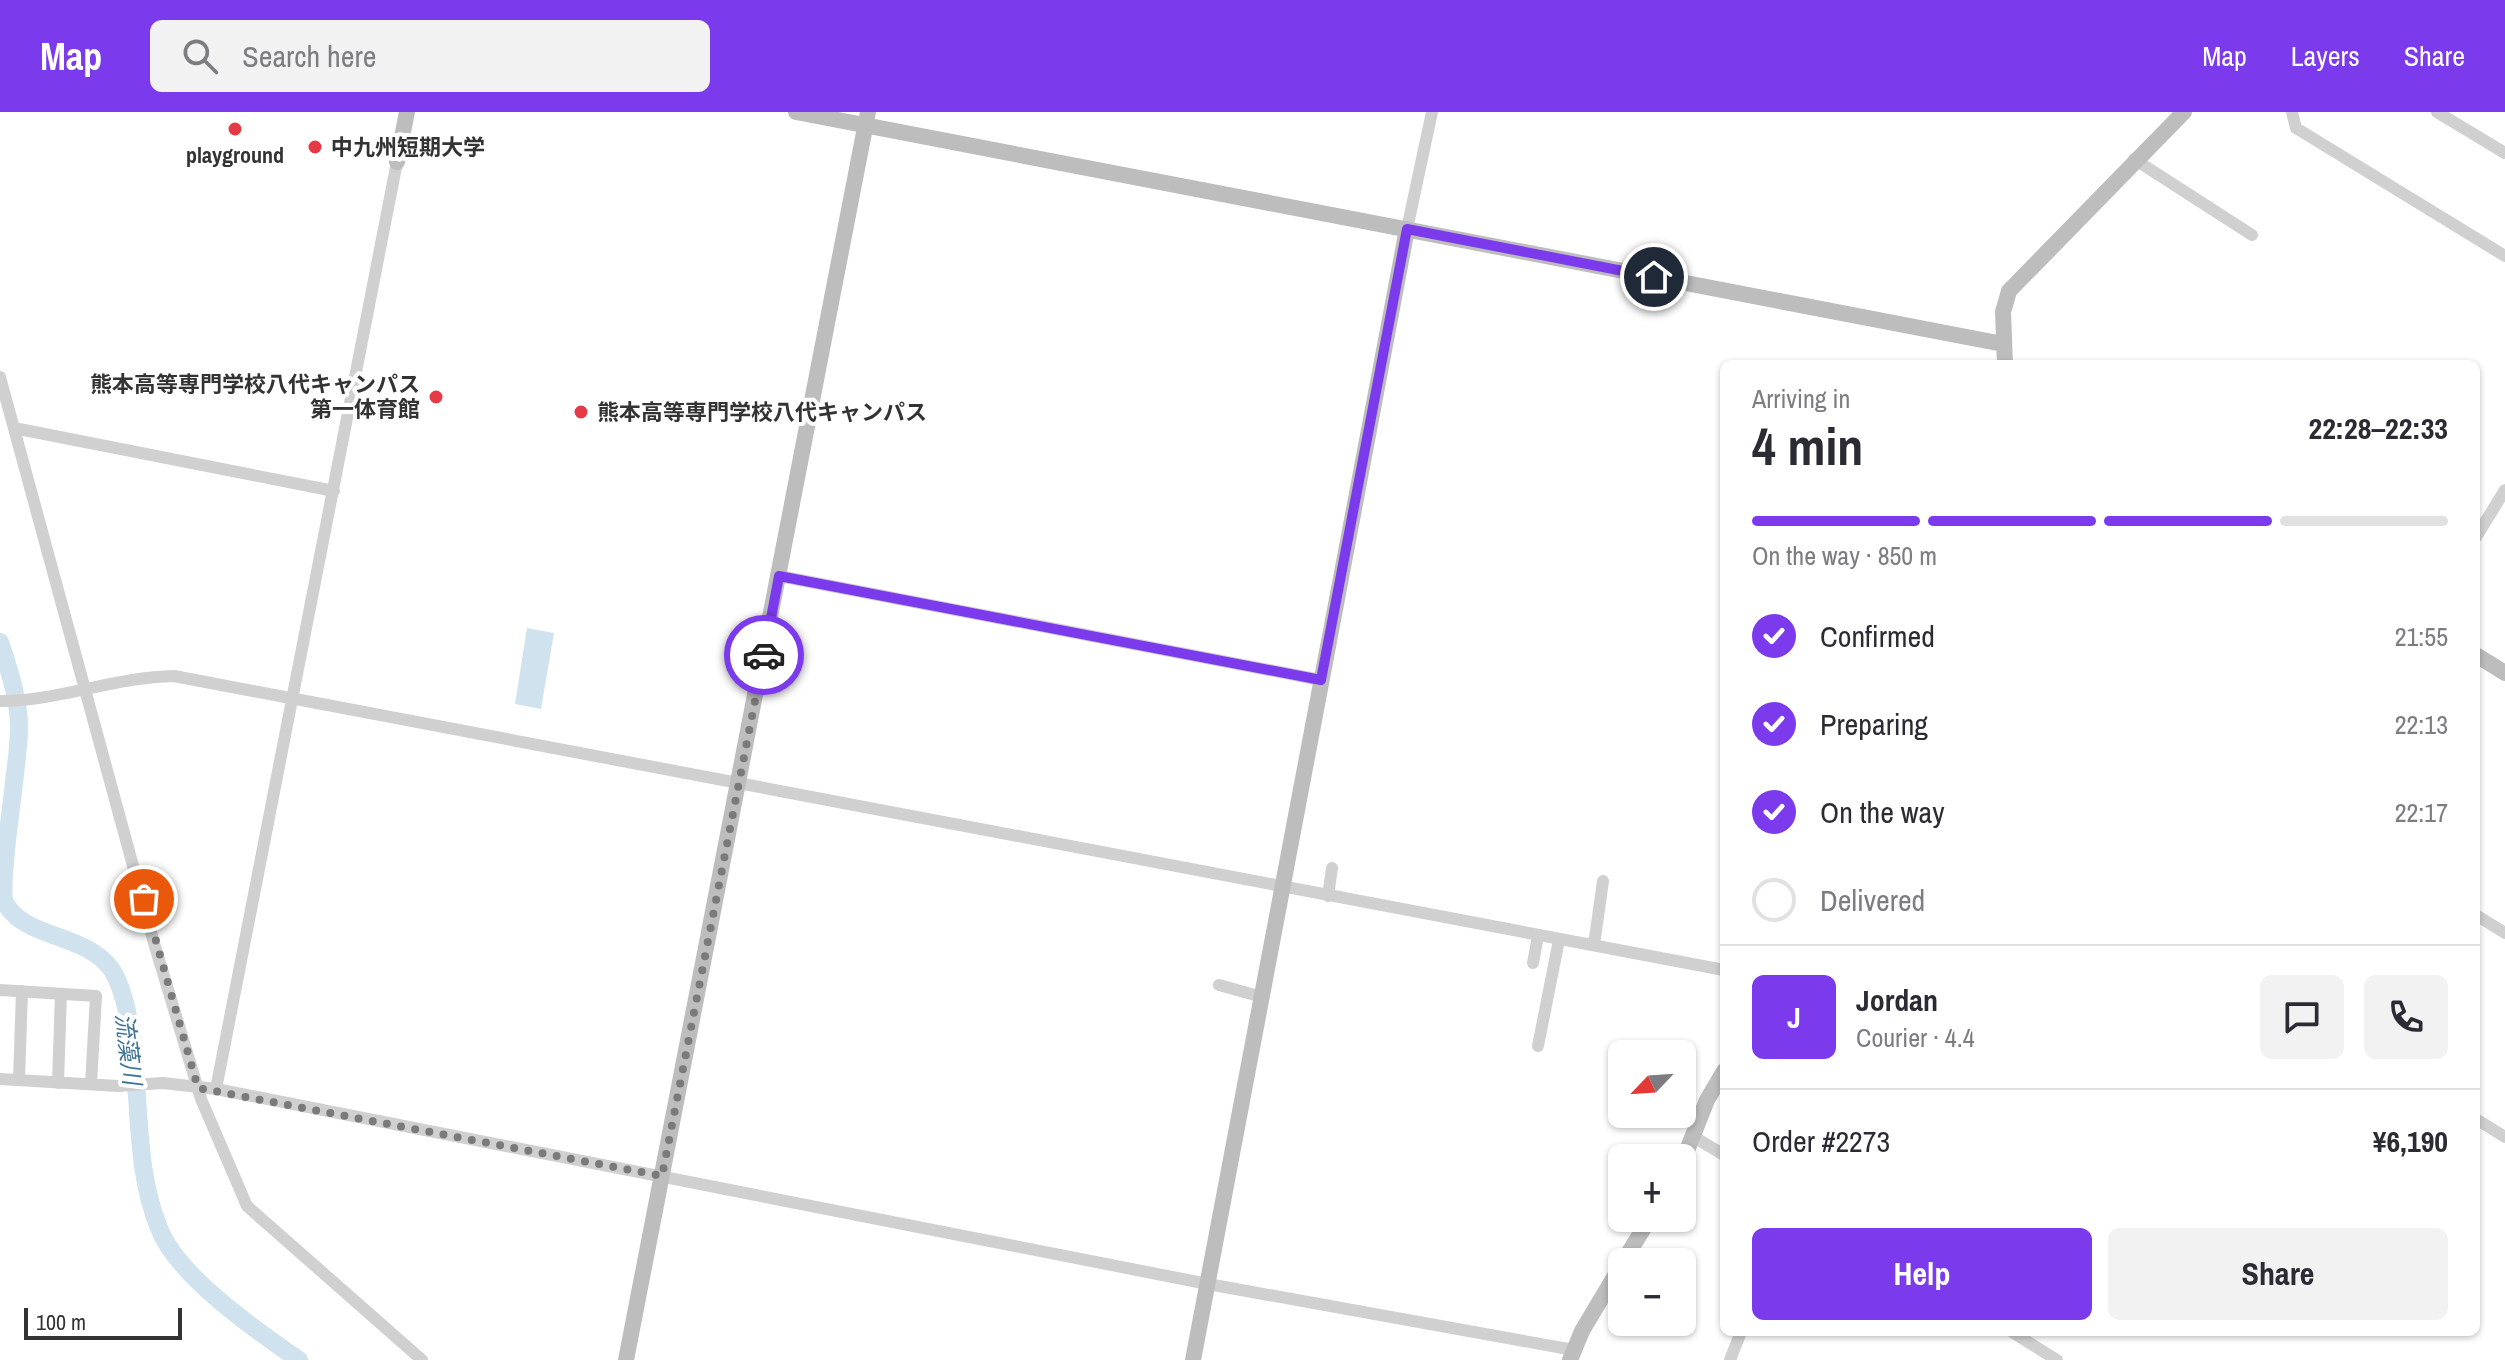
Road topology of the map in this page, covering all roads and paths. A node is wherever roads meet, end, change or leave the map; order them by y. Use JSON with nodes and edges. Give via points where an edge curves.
{"nodes":[{"id":1,"x":407,"y":112,"type":"edge"},
{"id":2,"x":796,"y":112,"type":"edge"},
{"id":3,"x":1432,"y":112,"type":"edge"},
{"id":4,"x":2184,"y":112,"type":"edge"},
{"id":5,"x":2292,"y":112,"type":"edge"},
{"id":6,"x":2437,"y":112,"type":"edge"},
{"id":7,"x":867,"y":118,"type":"edge"},
{"id":8,"x":2505,"y":153,"type":"edge"},
{"id":9,"x":2134,"y":159,"type":"junction"},
{"id":10,"x":397,"y":162,"type":"joint"},
{"id":11,"x":1407,"y":229,"type":"junction"},
{"id":12,"x":2252,"y":235,"type":"dead end"},
{"id":13,"x":2505,"y":256,"type":"edge"},
{"id":14,"x":2003,"y":344,"type":"junction"},
{"id":15,"x":2005,"y":360,"type":"edge"},
{"id":16,"x":0,"y":377,"type":"edge"},
{"id":17,"x":14,"y":428,"type":"junction"},
{"id":18,"x":2505,"y":490,"type":"edge"},
{"id":19,"x":334,"y":491,"type":"junction"},
{"id":20,"x":2480,"y":531,"type":"edge"},
{"id":21,"x":779,"y":576,"type":"junction"},
{"id":22,"x":2480,"y":657,"type":"edge"},
{"id":23,"x":2505,"y":673,"type":"edge"},
{"id":24,"x":1321,"y":680,"type":"junction"},
{"id":25,"x":85,"y":690,"type":"junction"},
{"id":26,"x":292,"y":696,"type":"junction"},
{"id":27,"x":0,"y":701,"type":"edge"},
{"id":28,"x":739,"y":783,"type":"junction"},
{"id":29,"x":1332,"y":868,"type":"dead end"},
{"id":30,"x":1603,"y":881,"type":"dead end"},
{"id":31,"x":1282,"y":888,"type":"junction"},
{"id":32,"x":1328,"y":896,"type":"junction"},
{"id":33,"x":2480,"y":921,"type":"edge"},
{"id":34,"x":2505,"y":933,"type":"edge"},
{"id":35,"x":1538,"y":936,"type":"junction"},
{"id":36,"x":1559,"y":940,"type":"junction"},
{"id":37,"x":1594,"y":945,"type":"junction"},
{"id":38,"x":1533,"y":963,"type":"dead end"},
{"id":39,"x":1720,"y":969,"type":"edge"},
{"id":40,"x":1219,"y":985,"type":"dead end"},
{"id":41,"x":0,"y":990,"type":"edge"},
{"id":42,"x":22,"y":991,"type":"junction"},
{"id":43,"x":61,"y":994,"type":"junction"},
{"id":44,"x":1262,"y":997,"type":"junction"},
{"id":45,"x":1538,"y":1046,"type":"dead end"},
{"id":46,"x":1720,"y":1078,"type":"edge"},
{"id":47,"x":0,"y":1079,"type":"edge"},
{"id":48,"x":19,"y":1080,"type":"junction"},
{"id":49,"x":58,"y":1083,"type":"junction"},
{"id":50,"x":91,"y":1084,"type":"junction"},
{"id":51,"x":198,"y":1088,"type":"junction"},
{"id":52,"x":216,"y":1089,"type":"junction"},
{"id":53,"x":2480,"y":1121,"type":"edge"},
{"id":54,"x":1694,"y":1137,"type":"junction"},
{"id":55,"x":2505,"y":1137,"type":"edge"},
{"id":56,"x":1691,"y":1144,"type":"edge"},
{"id":57,"x":1720,"y":1153,"type":"edge"},
{"id":58,"x":662,"y":1176,"type":"junction"},
{"id":59,"x":1208,"y":1284,"type":"junction"},
{"id":60,"x":1608,"y":1290,"type":"edge"},
{"id":61,"x":1739,"y":1336,"type":"edge"},
{"id":62,"x":2018,"y":1336,"type":"edge"},
{"id":63,"x":1572,"y":1355,"type":"edge"},
{"id":64,"x":422,"y":1360,"type":"edge"},
{"id":65,"x":626,"y":1360,"type":"edge"},
{"id":66,"x":1193,"y":1360,"type":"edge"},
{"id":67,"x":1730,"y":1360,"type":"edge"},
{"id":68,"x":2057,"y":1360,"type":"edge"}],
"edges":[{"from":1,"to":10,"type":"street"},
{"from":2,"to":7,"type":"street"},
{"from":3,"to":11,"type":"street"},
{"from":4,"to":9,"type":"street"},
{"from":5,"to":13,"type":"street","via":[[2296,128]]},
{"from":6,"to":8,"type":"street"},
{"from":7,"to":11,"type":"street"},
{"from":7,"to":21,"type":"street"},
{"from":9,"to":12,"type":"street"},
{"from":9,"to":14,"type":"street","via":[[2009,291]]},
{"from":10,"to":19,"type":"street"},
{"from":11,"to":14,"type":"street"},
{"from":11,"to":24,"type":"street"},
{"from":14,"to":15,"type":"street"},
{"from":16,"to":17,"type":"street"},
{"from":17,"to":19,"type":"street"},
{"from":17,"to":25,"type":"street"},
{"from":18,"to":20,"type":"street"},
{"from":19,"to":26,"type":"street"},
{"from":21,"to":24,"type":"street"},
{"from":21,"to":28,"type":"street"},
{"from":22,"to":23,"type":"street"},
{"from":24,"to":31,"type":"street"},
{"from":25,"to":26,"type":"street","via":[[174,676]]},
{"from":25,"to":27,"type":"street"},
{"from":25,"to":51,"type":"street"},
{"from":26,"to":28,"type":"street"},
{"from":26,"to":52,"type":"street"},
{"from":28,"to":31,"type":"street"},
{"from":28,"to":58,"type":"street"},
{"from":29,"to":32,"type":"street"},
{"from":30,"to":37,"type":"street"},
{"from":31,"to":32,"type":"street"},
{"from":31,"to":44,"type":"street"},
{"from":32,"to":35,"type":"street"},
{"from":33,"to":34,"type":"street"},
{"from":35,"to":36,"type":"street"},
{"from":35,"to":38,"type":"street"},
{"from":36,"to":37,"type":"street"},
{"from":36,"to":45,"type":"street"},
{"from":37,"to":39,"type":"street"},
{"from":40,"to":44,"type":"street"},
{"from":41,"to":42,"type":"street"},
{"from":42,"to":43,"type":"street"},
{"from":42,"to":48,"type":"street"},
{"from":43,"to":49,"type":"street"},
{"from":43,"to":50,"type":"street","via":[[96,996]]},
{"from":44,"to":59,"type":"street"},
{"from":46,"to":54,"type":"street"},
{"from":47,"to":48,"type":"street"},
{"from":48,"to":49,"type":"street"},
{"from":49,"to":50,"type":"street"},
{"from":50,"to":51,"type":"street"},
{"from":51,"to":52,"type":"street"},
{"from":51,"to":64,"type":"street","via":[[247,1206]]},
{"from":52,"to":58,"type":"street"},
{"from":53,"to":55,"type":"street"},
{"from":54,"to":56,"type":"street"},
{"from":54,"to":57,"type":"street"},
{"from":58,"to":59,"type":"street"},
{"from":58,"to":65,"type":"street"},
{"from":59,"to":63,"type":"street"},
{"from":59,"to":66,"type":"street"},
{"from":60,"to":63,"type":"street"},
{"from":61,"to":67,"type":"street"},
{"from":62,"to":68,"type":"street"}]}
